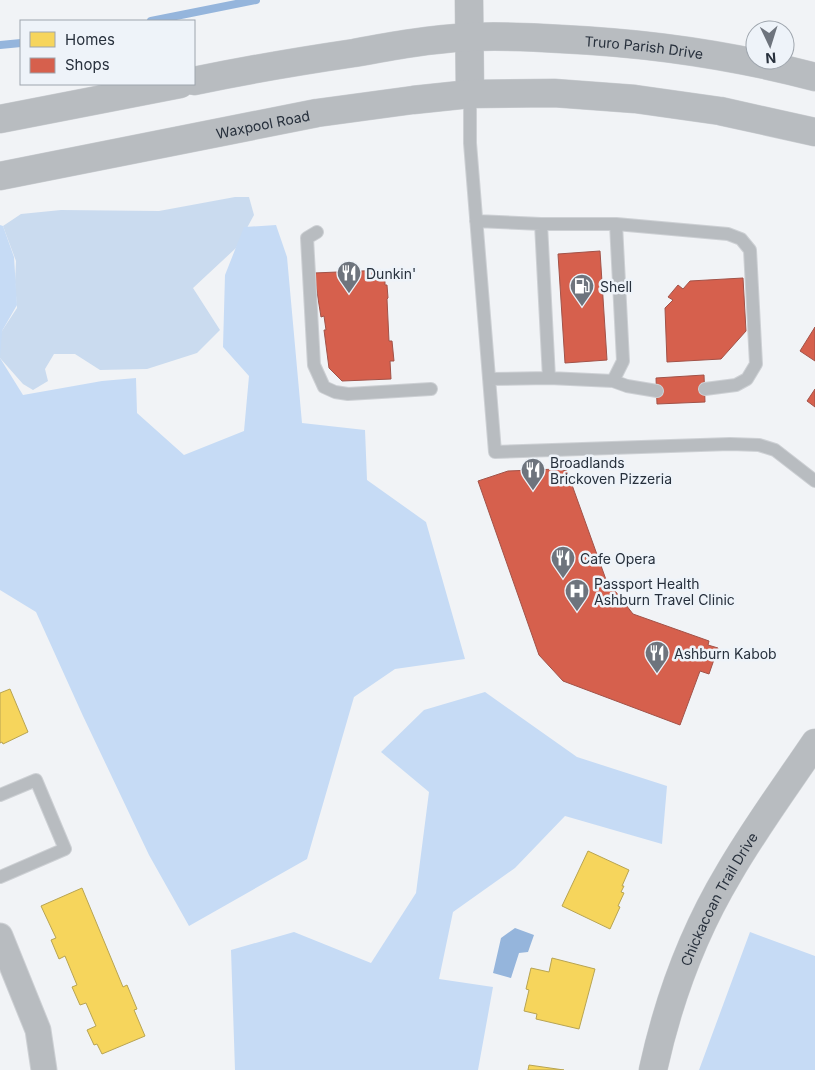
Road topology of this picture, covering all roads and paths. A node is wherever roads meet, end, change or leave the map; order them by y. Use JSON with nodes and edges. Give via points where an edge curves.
{"nodes":[{"id":1,"x":468,"y":0,"type":"edge"},
{"id":2,"x":470,"y":38,"type":"junction"},
{"id":3,"x":815,"y":77,"type":"edge"},
{"id":4,"x":195,"y":81,"type":"edge"},
{"id":5,"x":175,"y":85,"type":"edge"},
{"id":6,"x":470,"y":94,"type":"junction"},
{"id":7,"x":0,"y":119,"type":"edge"},
{"id":8,"x":815,"y":132,"type":"edge"},
{"id":9,"x":0,"y":176,"type":"edge"},
{"id":10,"x":476,"y":221,"type":"junction"},
{"id":11,"x":541,"y":224,"type":"junction"},
{"id":12,"x":616,"y":224,"type":"junction"},
{"id":13,"x":317,"y":232,"type":"dead end"},
{"id":14,"x":549,"y":378,"type":"junction"},
{"id":15,"x":489,"y":380,"type":"junction"},
{"id":16,"x":613,"y":381,"type":"junction"},
{"id":17,"x":431,"y":389,"type":"dead end"},
{"id":18,"x":705,"y":389,"type":"dead end"},
{"id":19,"x":657,"y":391,"type":"dead end"},
{"id":20,"x":815,"y":481,"type":"edge"},
{"id":21,"x":815,"y":743,"type":"edge"},
{"id":22,"x":0,"y":794,"type":"edge"},
{"id":23,"x":0,"y":877,"type":"edge"},
{"id":24,"x":0,"y":936,"type":"edge"},
{"id":25,"x":44,"y":1070,"type":"edge"},
{"id":26,"x":653,"y":1070,"type":"edge"}],
"edges":[{"from":1,"to":2,"type":"street"},
{"from":2,"to":3,"type":"street","name":"Truro Parish Drive","via":[[618,41],[689,50]]},
{"from":2,"to":4,"type":"street","via":[[397,46]]},
{"from":2,"to":6,"type":"street"},
{"from":5,"to":7,"type":"street"},
{"from":6,"to":8,"type":"street","via":[[554,93],[635,99],[720,111]]},
{"from":6,"to":9,"type":"street","name":"Waxpool Road","via":[[317,113]]},
{"from":6,"to":10,"type":"lane"},
{"from":10,"to":11,"type":"lane"},
{"from":10,"to":15,"type":"lane"},
{"from":11,"to":12,"type":"lane"},
{"from":11,"to":14,"type":"lane"},
{"from":12,"to":16,"type":"lane","via":[[623,361]]},
{"from":12,"to":18,"type":"lane","via":[[728,234],[741,239],[750,250],[756,364],[747,379],[736,385]]},
{"from":13,"to":17,"type":"lane","via":[[306,238],[314,365],[324,387],[348,394]]},
{"from":14,"to":15,"type":"lane"},
{"from":14,"to":16,"type":"lane"},
{"from":15,"to":20,"type":"lane","via":[[495,452],[759,445],[775,450]]},
{"from":16,"to":19,"type":"lane"},
{"from":21,"to":26,"type":"street","name":"Chickacoan Trail Drive","via":[[728,874],[694,941],[668,1010]]},
{"from":22,"to":23,"type":"lane","via":[[36,780],[65,849]]},
{"from":24,"to":25,"type":"street","via":[[38,1030]]}]}
